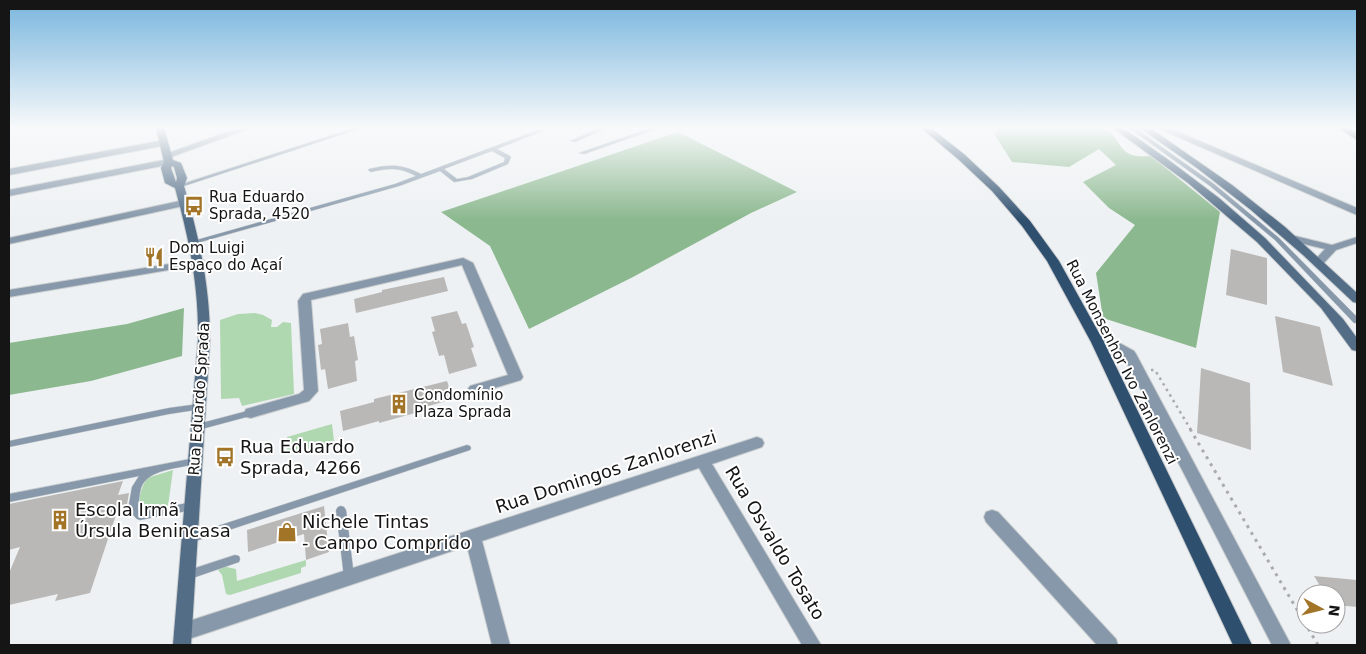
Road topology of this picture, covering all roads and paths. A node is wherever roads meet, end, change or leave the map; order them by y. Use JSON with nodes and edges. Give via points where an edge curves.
{"nodes":[{"id":1,"x":168,"y":158,"type":"edge"},
{"id":2,"x":81,"y":159,"type":"edge"},
{"id":3,"x":166,"y":159,"type":"edge"},
{"id":4,"x":265,"y":159,"type":"edge"},
{"id":5,"x":468,"y":159,"type":"edge"},
{"id":6,"x":507,"y":159,"type":"edge"},
{"id":7,"x":963,"y":159,"type":"edge"},
{"id":8,"x":1160,"y":159,"type":"edge"},
{"id":9,"x":1175,"y":159,"type":"edge"},
{"id":10,"x":1188,"y":159,"type":"edge"},
{"id":11,"x":1232,"y":159,"type":"edge"},
{"id":12,"x":441,"y":169,"type":"junction"},
{"id":13,"x":371,"y":170,"type":"dead end"},
{"id":14,"x":9,"y":172,"type":"edge"},
{"id":15,"x":421,"y":176,"type":"junction"},
{"id":16,"x":179,"y":186,"type":"junction"},
{"id":17,"x":9,"y":193,"type":"edge"},
{"id":18,"x":184,"y":203,"type":"junction"},
{"id":19,"x":1357,"y":212,"type":"edge"},
{"id":20,"x":1291,"y":238,"type":"junction"},
{"id":21,"x":1357,"y":240,"type":"edge"},
{"id":22,"x":9,"y":241,"type":"edge"},
{"id":23,"x":195,"y":242,"type":"junction"},
{"id":24,"x":1332,"y":248,"type":"junction"},
{"id":25,"x":200,"y":262,"type":"junction"},
{"id":26,"x":1320,"y":262,"type":"junction"},
{"id":27,"x":9,"y":294,"type":"edge"},
{"id":28,"x":1357,"y":299,"type":"edge"},
{"id":29,"x":1357,"y":321,"type":"edge"},
{"id":30,"x":1092,"y":332,"type":"junction"},
{"id":31,"x":1357,"y":347,"type":"edge"},
{"id":32,"x":1138,"y":370,"type":"junction"},
{"id":33,"x":475,"y":389,"type":"dead end"},
{"id":34,"x":199,"y":407,"type":"junction"},
{"id":35,"x":251,"y":413,"type":"joint"},
{"id":36,"x":198,"y":427,"type":"junction"},
{"id":37,"x":757,"y":443,"type":"dead end"},
{"id":38,"x":9,"y":444,"type":"edge"},
{"id":39,"x":467,"y":448,"type":"dead end"},
{"id":40,"x":196,"y":461,"type":"junction"},
{"id":41,"x":703,"y":461,"type":"junction"},
{"id":42,"x":161,"y":467,"type":"junction"},
{"id":43,"x":9,"y":498,"type":"edge"},
{"id":44,"x":192,"y":506,"type":"junction"},
{"id":45,"x":341,"y":510,"type":"dead end"},
{"id":46,"x":992,"y":517,"type":"dead end"},
{"id":47,"x":473,"y":537,"type":"junction"},
{"id":48,"x":190,"y":539,"type":"junction"},
{"id":49,"x":235,"y":559,"type":"dead end"},
{"id":50,"x":187,"y":575,"type":"junction"},
{"id":51,"x":350,"y":578,"type":"junction"},
{"id":52,"x":183,"y":639,"type":"edge"},
{"id":53,"x":501,"y":645,"type":"edge"},
{"id":54,"x":812,"y":645,"type":"edge"},
{"id":55,"x":1109,"y":645,"type":"edge"},
{"id":56,"x":1243,"y":645,"type":"edge"},
{"id":57,"x":1282,"y":645,"type":"edge"},
{"id":58,"x":1318,"y":645,"type":"edge"}],
"edges":[{"from":1,"to":16,"type":"street","name":"Rua Eduardo Sprada","via":[[166,168],[170,182]]},
{"from":2,"to":14,"type":"street"},
{"from":3,"to":17,"type":"street"},
{"from":4,"to":16,"type":"lane"},
{"from":5,"to":12,"type":"lane"},
{"from":6,"to":12,"type":"lane","via":[[506,163],[456,181]]},
{"from":7,"to":30,"type":"main road","name":"Rua Monsenhor Ivo Zanlorenzi","via":[[1015,212],[1054,262]]},
{"from":8,"to":31,"type":"street","via":[[1193,182],[1291,269],[1336,317]]},
{"from":9,"to":29,"type":"lane","via":[[1258,222],[1309,269]]},
{"from":10,"to":20,"type":"street"},
{"from":11,"to":19,"type":"street"},
{"from":12,"to":15,"type":"lane"},
{"from":13,"to":15,"type":"lane","via":[[402,166]]},
{"from":15,"to":23,"type":"lane"},
{"from":16,"to":18,"type":"street","name":"Rua Eduardo Sprada"},
{"from":18,"to":22,"type":"street"},
{"from":18,"to":23,"type":"street","name":"Rua Eduardo Sprada"},
{"from":20,"to":24,"type":"street"},
{"from":20,"to":26,"type":"street"},
{"from":21,"to":24,"type":"street"},
{"from":23,"to":25,"type":"street","name":"Rua Eduardo Sprada"},
{"from":24,"to":26,"type":"street"},
{"from":25,"to":27,"type":"street"},
{"from":25,"to":34,"type":"street","name":"Rua Eduardo Sprada","via":[[205,322]]},
{"from":26,"to":28,"type":"street"},
{"from":30,"to":32,"type":"street","via":[[1129,354]]},
{"from":30,"to":56,"type":"main road","name":"Rua Monsenhor Ivo Zanlorenzi"},
{"from":32,"to":57,"type":"street"},
{"from":32,"to":58,"type":"path","via":[[1155,370]]},
{"from":33,"to":35,"type":"street","via":[[516,377],[467,263],[463,261],[307,297],[304,300],[311,391],[304,398]]},
{"from":34,"to":36,"type":"street","name":"Rua Eduardo Sprada"},
{"from":34,"to":38,"type":"lane"},
{"from":35,"to":36,"type":"lane"},
{"from":36,"to":40,"type":"street","name":"Rua Eduardo Sprada"},
{"from":37,"to":41,"type":"street","name":"Rua Domingos Zanlorenzi"},
{"from":39,"to":48,"type":"lane"},
{"from":40,"to":42,"type":"lane"},
{"from":40,"to":44,"type":"street","name":"Rua Eduardo Sprada"},
{"from":41,"to":47,"type":"street","name":"Rua Domingos Zanlorenzi"},
{"from":41,"to":54,"type":"street","name":"Rua Osvaldo Tosato"},
{"from":42,"to":43,"type":"lane"},
{"from":42,"to":44,"type":"lane","via":[[142,477],[135,489],[133,510],[140,516]]},
{"from":44,"to":48,"type":"street","name":"Rua Eduardo Sprada"},
{"from":45,"to":51,"type":"lane"},
{"from":46,"to":55,"type":"street"},
{"from":47,"to":51,"type":"street","name":"Rua Domingos Zanlorenzi"},
{"from":47,"to":53,"type":"street"},
{"from":48,"to":50,"type":"street","name":"Rua Eduardo Sprada"},
{"from":49,"to":50,"type":"lane"},
{"from":50,"to":52,"type":"street","name":"Rua Eduardo Sprada"},
{"from":51,"to":52,"type":"street","name":"Rua Domingos Zanlorenzi"}]}
